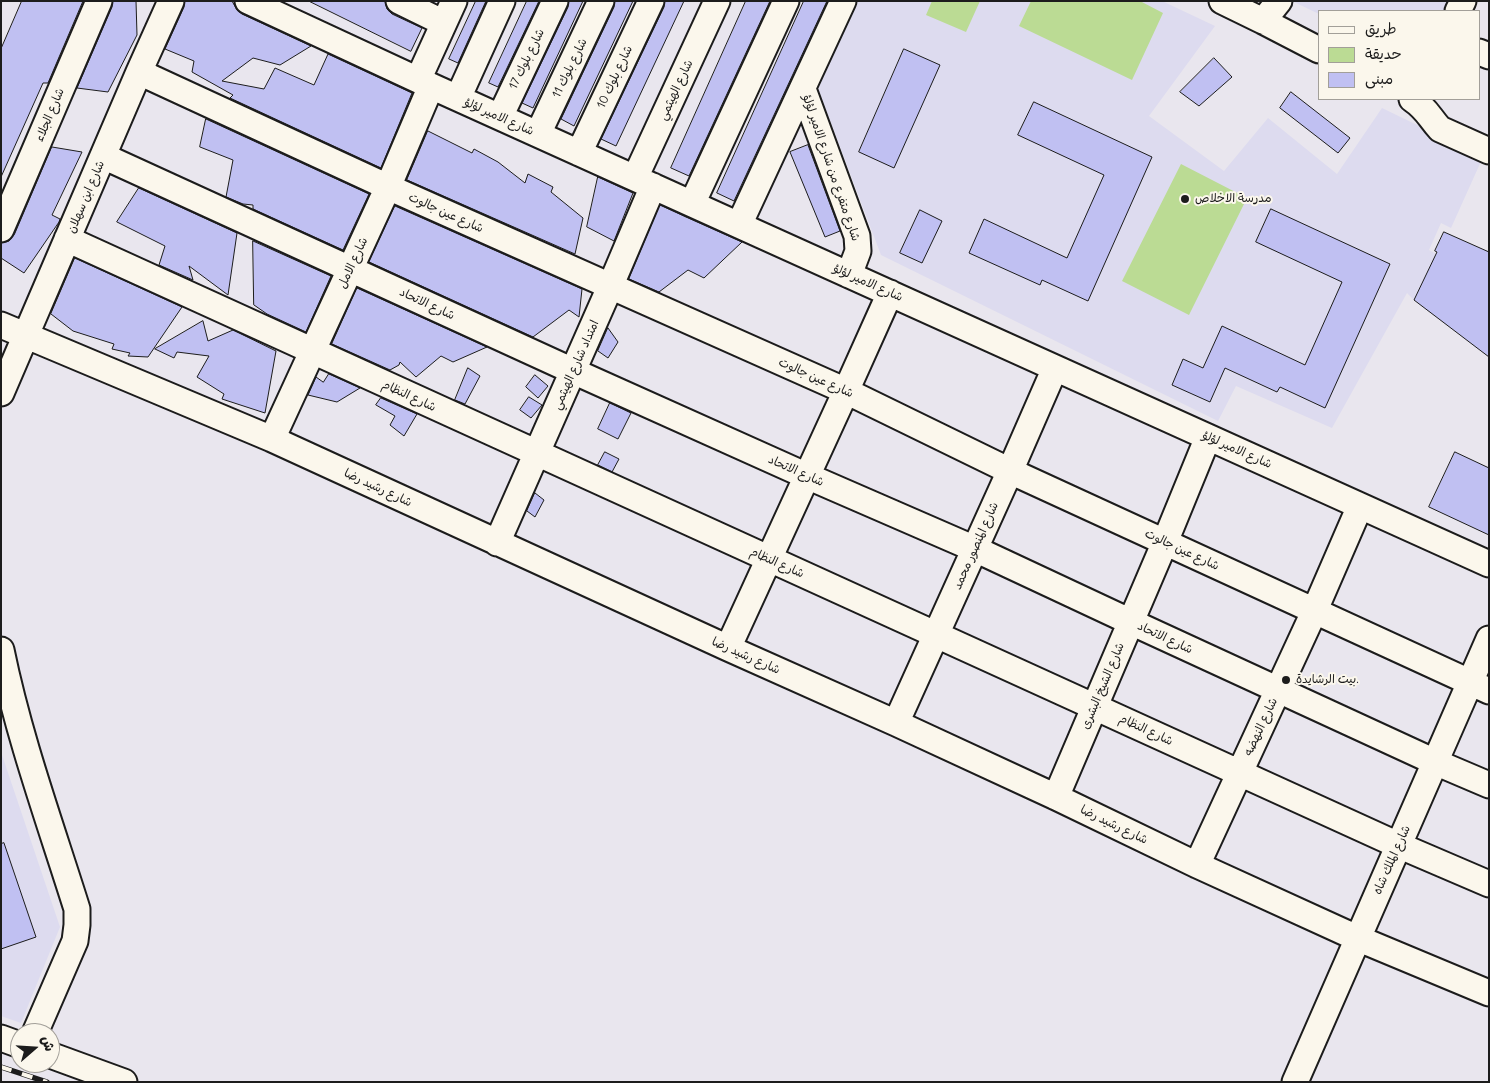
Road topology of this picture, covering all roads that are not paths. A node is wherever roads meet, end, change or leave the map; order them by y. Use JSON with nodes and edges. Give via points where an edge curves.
{"nodes":[{"id":1,"x":99,"y":1,"type":"edge"},
{"id":2,"x":171,"y":1,"type":"edge"},
{"id":3,"x":248,"y":1,"type":"edge"},
{"id":4,"x":398,"y":1,"type":"edge"},
{"id":5,"x":502,"y":1,"type":"edge"},
{"id":6,"x":555,"y":1,"type":"edge"},
{"id":7,"x":601,"y":1,"type":"edge"},
{"id":8,"x":651,"y":1,"type":"edge"},
{"id":9,"x":717,"y":1,"type":"edge"},
{"id":10,"x":786,"y":1,"type":"edge"},
{"id":11,"x":843,"y":1,"type":"edge"},
{"id":12,"x":1222,"y":1,"type":"edge"},
{"id":13,"x":1279,"y":1,"type":"edge"},
{"id":14,"x":449,"y":12,"type":"edge"},
{"id":15,"x":1263,"y":21,"type":"junction"},
{"id":16,"x":1318,"y":49,"type":"edge"},
{"id":17,"x":139,"y":72,"type":"junction"},
{"id":18,"x":424,"y":83,"type":"junction"},
{"id":19,"x":803,"y":89,"type":"junction"},
{"id":20,"x":458,"y":98,"type":"junction"},
{"id":21,"x":1426,"y":104,"type":"edge"},
{"id":22,"x":500,"y":117,"type":"junction"},
{"id":23,"x":538,"y":134,"type":"junction"},
{"id":24,"x":1489,"y":151,"type":"edge"},
{"id":25,"x":580,"y":153,"type":"junction"},
{"id":26,"x":103,"y":156,"type":"junction"},
{"id":27,"x":644,"y":182,"type":"junction"},
{"id":28,"x":388,"y":187,"type":"junction"},
{"id":29,"x":692,"y":204,"type":"junction"},
{"id":30,"x":739,"y":225,"type":"junction"},
{"id":31,"x":1,"y":229,"type":"edge"},
{"id":32,"x":67,"y":239,"type":"junction"},
{"id":33,"x":350,"y":268,"type":"junction"},
{"id":34,"x":848,"y":274,"type":"junction"},
{"id":35,"x":610,"y":287,"type":"junction"},
{"id":36,"x":890,"y":293,"type":"junction"},
{"id":37,"x":1,"y":325,"type":"edge"},
{"id":38,"x":26,"y":336,"type":"junction"},
{"id":39,"x":312,"y":352,"type":"junction"},
{"id":40,"x":1055,"y":368,"type":"junction"},
{"id":41,"x":574,"y":371,"type":"junction"},
{"id":42,"x":846,"y":391,"type":"junction"},
{"id":43,"x":2,"y":392,"type":"edge"},
{"id":44,"x":1,"y":398,"type":"edge"},
{"id":45,"x":1208,"y":437,"type":"junction"},
{"id":46,"x":272,"y":439,"type":"junction"},
{"id":47,"x":537,"y":454,"type":"junction"},
{"id":48,"x":1010,"y":471,"type":"junction"},
{"id":49,"x":808,"y":476,"type":"junction"},
{"id":50,"x":1360,"y":506,"type":"junction"},
{"id":51,"x":1165,"y":542,"type":"junction"},
{"id":52,"x":498,"y":543,"type":"junction"},
{"id":53,"x":975,"y":550,"type":"junction"},
{"id":54,"x":769,"y":559,"type":"junction"},
{"id":55,"x":1489,"y":564,"type":"edge"},
{"id":56,"x":1314,"y":612,"type":"junction"},
{"id":57,"x":1130,"y":622,"type":"junction"},
{"id":58,"x":936,"y":634,"type":"junction"},
{"id":59,"x":1489,"y":639,"type":"edge"},
{"id":60,"x":728,"y":648,"type":"junction"},
{"id":61,"x":1,"y":650,"type":"edge"},
{"id":62,"x":1479,"y":686,"type":"edge"},
{"id":63,"x":1278,"y":690,"type":"junction"},
{"id":64,"x":1094,"y":706,"type":"junction"},
{"id":65,"x":896,"y":723,"type":"junction"},
{"id":66,"x":11,"y":730,"type":"edge"},
{"id":67,"x":1435,"y":762,"type":"junction"},
{"id":68,"x":1240,"y":773,"type":"junction"},
{"id":69,"x":1489,"y":785,"type":"edge"},
{"id":70,"x":1056,"y":797,"type":"junction"},
{"id":71,"x":1398,"y":845,"type":"junction"},
{"id":72,"x":1197,"y":865,"type":"junction"},
{"id":73,"x":1489,"y":884,"type":"edge"},
{"id":74,"x":1357,"y":938,"type":"junction"},
{"id":75,"x":1489,"y":993,"type":"edge"},
{"id":76,"x":39,"y":1023,"type":"edge"},
{"id":77,"x":60,"y":1059,"type":"edge"},
{"id":78,"x":124,"y":1082,"type":"edge"},
{"id":79,"x":1295,"y":1082,"type":"edge"}],
"edges":[{"from":1,"to":31,"type":"street","name":"شارع الجلاء"},
{"from":2,"to":17,"type":"street","name":"شارع ابن سهلان"},
{"from":3,"to":18,"type":"street","name":"شارع الامير لؤلؤ"},
{"from":4,"to":14,"type":"street"},
{"from":5,"to":20,"type":"street"},
{"from":6,"to":22,"type":"street","name":"شارع بلوك 17"},
{"from":7,"to":23,"type":"street","name":"شارع بلوك 11"},
{"from":8,"to":25,"type":"street","name":"شارع بلوك 10"},
{"from":9,"to":27,"type":"street","name":"شارع الهيثمي"},
{"from":10,"to":29,"type":"street"},
{"from":11,"to":19,"type":"street"},
{"from":12,"to":15,"type":"street"},
{"from":13,"to":15,"type":"street"},
{"from":14,"to":18,"type":"street","name":"شارع الامل"},
{"from":15,"to":16,"type":"street"},
{"from":17,"to":26,"type":"street","name":"شارع ابن سهلان"},
{"from":17,"to":28,"type":"street","name":"شارع عين جالوت"},
{"from":18,"to":20,"type":"street","name":"شارع الامير لؤلؤ"},
{"from":18,"to":28,"type":"street","name":"شارع الامل"},
{"from":19,"to":30,"type":"street"},
{"from":19,"to":34,"type":"street","name":"شارع متفرع من شارع الامير لؤلؤ","via":[[857,236],[858,252]]},
{"from":20,"to":22,"type":"street","name":"شارع الامير لؤلؤ"},
{"from":21,"to":24,"type":"street","via":[[1440,129]]},
{"from":22,"to":23,"type":"street","name":"شارع الامير لؤلؤ"},
{"from":23,"to":25,"type":"street","name":"شارع الامير لؤلؤ"},
{"from":25,"to":27,"type":"street","name":"شارع الامير لؤلؤ"},
{"from":26,"to":32,"type":"street","name":"شارع ابن سهلان"},
{"from":26,"to":33,"type":"street","name":"شارع الاتحاد"},
{"from":27,"to":29,"type":"street","name":"شارع الامير لؤلؤ"},
{"from":27,"to":35,"type":"street","name":"امتداد شارع الهيثمي"},
{"from":28,"to":33,"type":"street","name":"شارع الامل"},
{"from":28,"to":35,"type":"street","name":"شارع عين جالوت"},
{"from":29,"to":30,"type":"street","name":"شارع الامير لؤلؤ"},
{"from":30,"to":34,"type":"street","name":"شارع الامير لؤلؤ"},
{"from":32,"to":38,"type":"street","name":"شارع ابن سهلان"},
{"from":32,"to":39,"type":"street","name":"شارع النظام"},
{"from":33,"to":39,"type":"street","name":"شارع الامل"},
{"from":33,"to":41,"type":"street","name":"شارع الاتحاد"},
{"from":34,"to":36,"type":"street","name":"شارع الامير لؤلؤ"},
{"from":35,"to":41,"type":"street","name":"امتداد شارع الهيثمي"},
{"from":35,"to":42,"type":"street","name":"شارع عين جالوت"},
{"from":36,"to":40,"type":"street","name":"شارع الامير لؤلؤ"},
{"from":36,"to":42,"type":"street"},
{"from":37,"to":38,"type":"street","name":"شارع رشيد رضا"},
{"from":38,"to":43,"type":"street","name":"شارع ابن سهلان"},
{"from":38,"to":46,"type":"street","name":"شارع رشيد رضا"},
{"from":39,"to":46,"type":"street","name":"شارع الامل"},
{"from":39,"to":47,"type":"street","name":"شارع النظام"},
{"from":40,"to":45,"type":"street","name":"شارع الامير لؤلؤ"},
{"from":40,"to":48,"type":"street","name":"شارع المنصور محمد"},
{"from":41,"to":47,"type":"street","name":"امتداد شارع الهيثمي"},
{"from":41,"to":49,"type":"street","name":"شارع الاتحاد"},
{"from":42,"to":48,"type":"street","name":"شارع عين جالوت"},
{"from":42,"to":49,"type":"street"},
{"from":43,"to":44,"type":"street","name":"شارع ابن سهلان"},
{"from":45,"to":50,"type":"street","name":"شارع الامير لؤلؤ"},
{"from":45,"to":51,"type":"street","name":"شارع الشيخ البشرى"},
{"from":46,"to":52,"type":"street","name":"شارع رشيد رضا"},
{"from":47,"to":52,"type":"street","name":"امتداد شارع الهيثمي"},
{"from":47,"to":54,"type":"street","name":"شارع النظام"},
{"from":48,"to":51,"type":"street","name":"شارع عين جالوت"},
{"from":48,"to":53,"type":"street","name":"شارع المنصور محمد"},
{"from":49,"to":53,"type":"street","name":"شارع الاتحاد"},
{"from":49,"to":54,"type":"street"},
{"from":50,"to":55,"type":"street","name":"شارع الامير لؤلؤ"},
{"from":50,"to":56,"type":"street","name":"شارع النهضه"},
{"from":51,"to":56,"type":"street","name":"شارع عين جالوت"},
{"from":51,"to":57,"type":"street","name":"شارع الشيخ البشرى"},
{"from":52,"to":60,"type":"street","name":"شارع رشيد رضا"},
{"from":53,"to":57,"type":"street","name":"شارع الاتحاد"},
{"from":53,"to":58,"type":"street","name":"شارع المنصور محمد"},
{"from":54,"to":58,"type":"street","name":"شارع النظام"},
{"from":54,"to":60,"type":"street"},
{"from":56,"to":62,"type":"street","name":"شارع عين جالوت"},
{"from":56,"to":63,"type":"street","name":"شارع النهضه"},
{"from":57,"to":63,"type":"street","name":"شارع الاتحاد"},
{"from":57,"to":64,"type":"street","name":"شارع الشيخ البشرى"},
{"from":58,"to":64,"type":"street","name":"شارع النظام"},
{"from":58,"to":65,"type":"street","name":"شارع المنصور محمد"},
{"from":59,"to":62,"type":"street","name":"شارع الملك شاه"},
{"from":60,"to":65,"type":"street","name":"شارع رشيد رضا"},
{"from":61,"to":66,"type":"street","via":[[9,690]]},
{"from":62,"to":67,"type":"street","name":"شارع الملك شاه"},
{"from":63,"to":67,"type":"street","name":"شارع الاتحاد"},
{"from":63,"to":68,"type":"street","name":"شارع النهضه"},
{"from":64,"to":68,"type":"street","name":"شارع النظام"},
{"from":64,"to":70,"type":"street","name":"شارع الشيخ البشرى"},
{"from":65,"to":70,"type":"street","name":"شارع رشيد رضا"},
{"from":66,"to":76,"type":"street","via":[[74,902],[78,925],[75,940]]},
{"from":67,"to":69,"type":"street","name":"شارع الاتحاد"},
{"from":67,"to":71,"type":"street","name":"شارع الملك شاه"},
{"from":68,"to":71,"type":"street","name":"شارع النظام"},
{"from":68,"to":72,"type":"street","name":"شارع النهضه"},
{"from":70,"to":72,"type":"street","name":"شارع رشيد رضا"},
{"from":71,"to":73,"type":"street","name":"شارع النظام"},
{"from":71,"to":74,"type":"street","name":"شارع الملك شاه"},
{"from":72,"to":74,"type":"street","name":"شارع رشيد رضا"},
{"from":74,"to":75,"type":"street","name":"شارع رشيد رضا"},
{"from":74,"to":79,"type":"street","name":"شارع الملك شاه"},
{"from":77,"to":78,"type":"street"}]}
